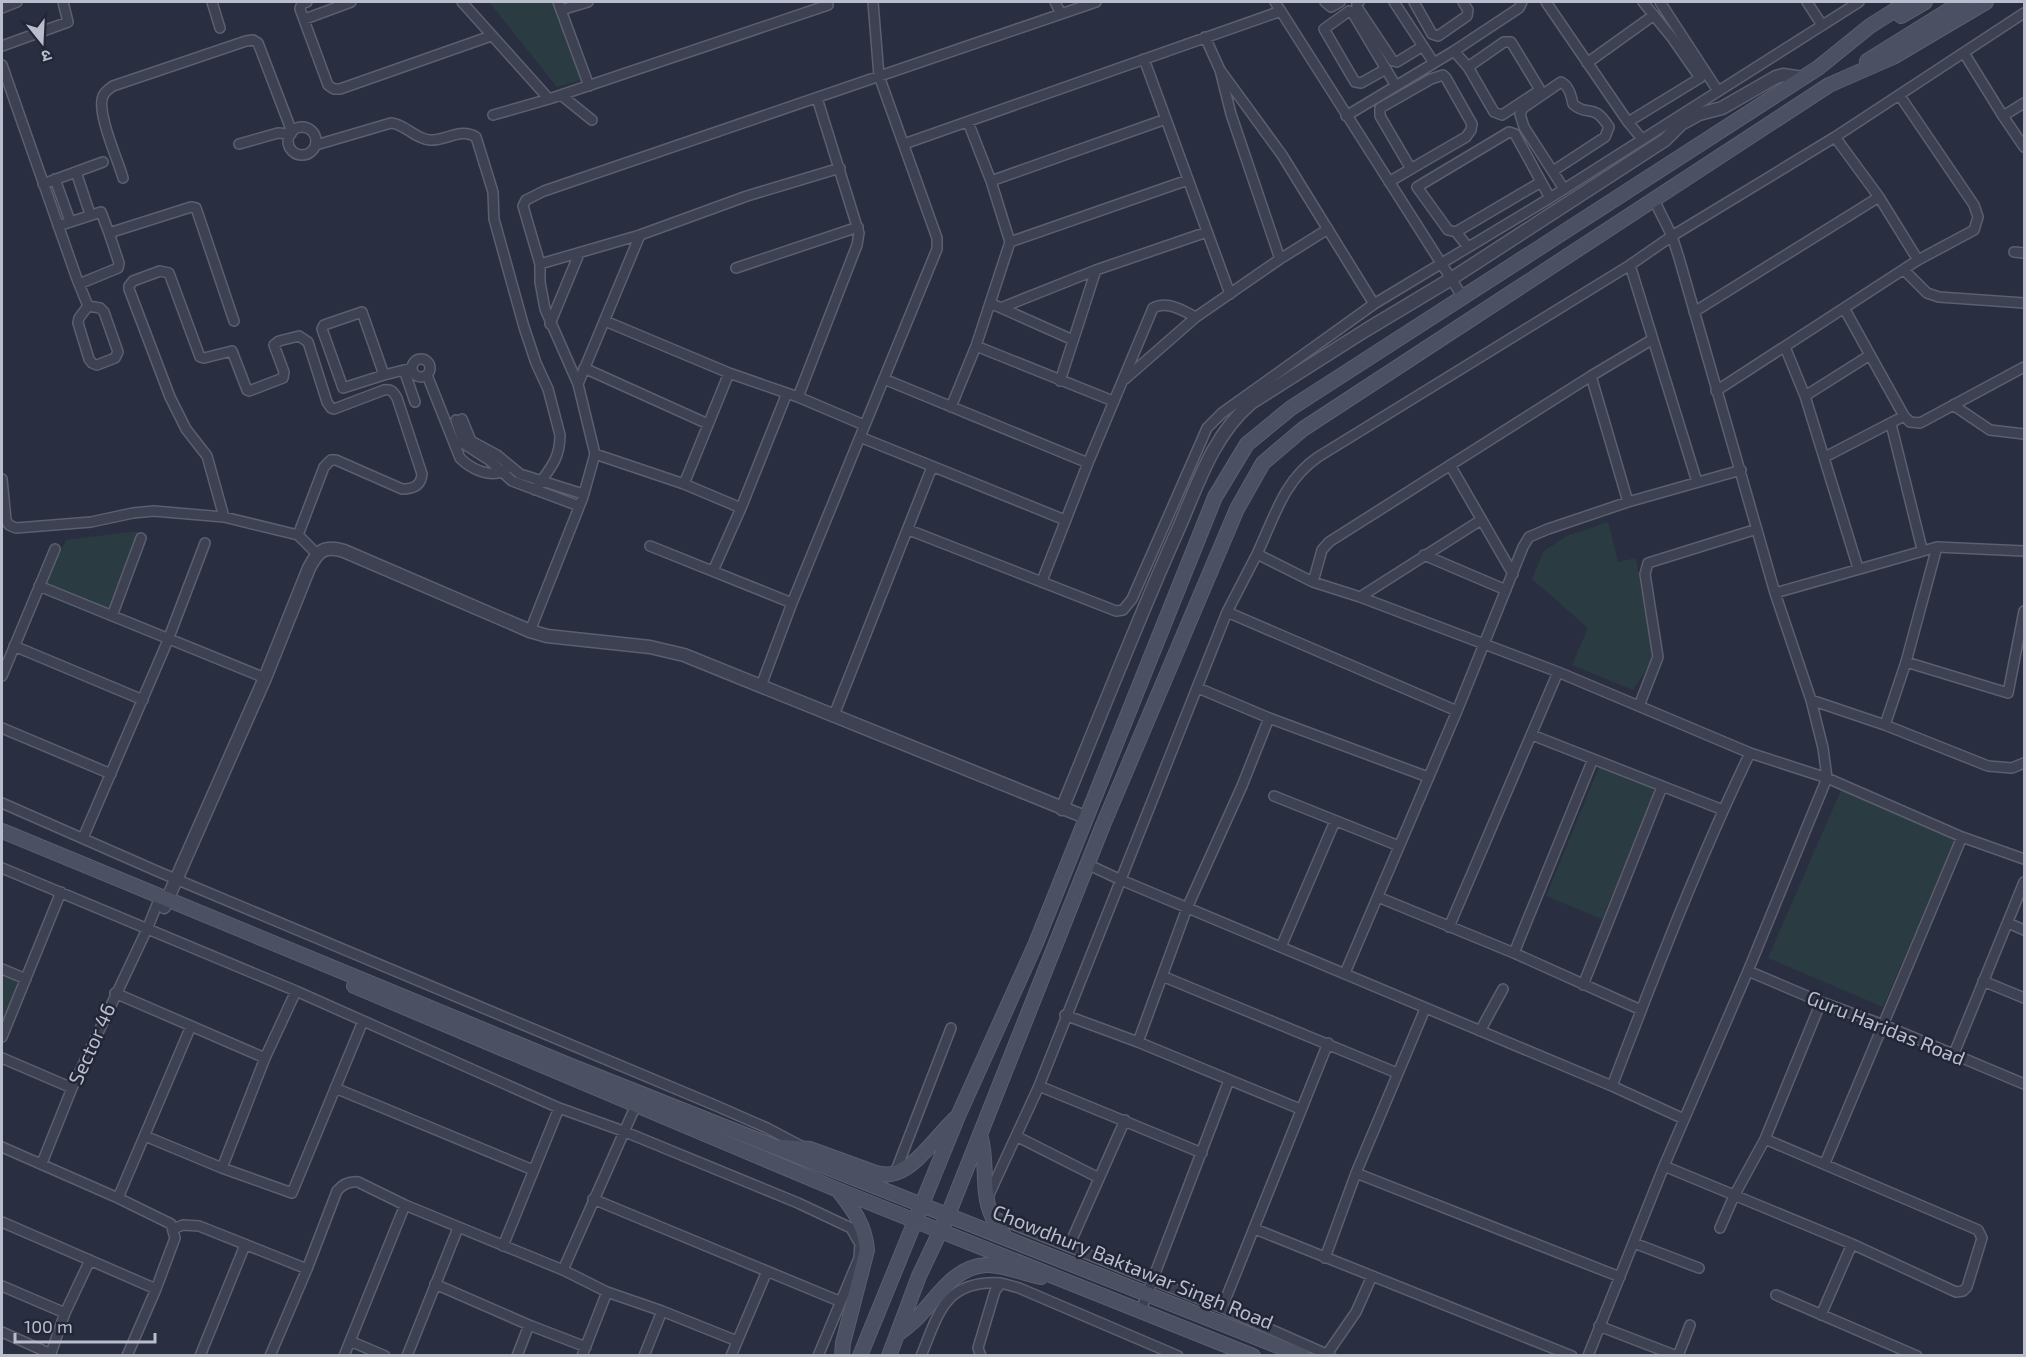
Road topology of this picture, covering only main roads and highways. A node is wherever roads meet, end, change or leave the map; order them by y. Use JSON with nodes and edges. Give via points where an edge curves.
{"nodes":[{"id":1,"x":1962,"y":2,"type":"edge"},
{"id":2,"x":1986,"y":2,"type":"edge"},
{"id":3,"x":1915,"y":4,"type":"edge"},
{"id":4,"x":1829,"y":85,"type":"junction"},
{"id":5,"x":1150,"y":657,"type":"junction"},
{"id":6,"x":1171,"y":666,"type":"junction"},
{"id":7,"x":2,"y":831,"type":"edge"},
{"id":8,"x":2,"y":840,"type":"edge"},
{"id":9,"x":162,"y":902,"type":"junction"},
{"id":10,"x":1046,"y":920,"type":"junction"},
{"id":11,"x":1063,"y":927,"type":"junction"},
{"id":12,"x":1036,"y":944,"type":"junction"},
{"id":13,"x":1053,"y":951,"type":"junction"},
{"id":14,"x":958,"y":1116,"type":"junction"},
{"id":15,"x":980,"y":1134,"type":"junction"},
{"id":16,"x":775,"y":1148,"type":"junction"},
{"id":17,"x":838,"y":1190,"type":"junction"},
{"id":18,"x":923,"y":1204,"type":"junction"},
{"id":19,"x":948,"y":1215,"type":"junction"},
{"id":20,"x":916,"y":1220,"type":"junction"},
{"id":21,"x":940,"y":1230,"type":"junction"},
{"id":22,"x":1005,"y":1237,"type":"junction"},
{"id":23,"x":1055,"y":1276,"type":"junction"},
{"id":24,"x":898,"y":1334,"type":"junction"},
{"id":25,"x":842,"y":1356,"type":"edge"},
{"id":26,"x":860,"y":1356,"type":"edge"},
{"id":27,"x":889,"y":1356,"type":"edge"},
{"id":28,"x":1253,"y":1356,"type":"edge"},
{"id":29,"x":1303,"y":1356,"type":"edge"}],
"edges":[{"from":1,"to":4,"type":"main road"},
{"from":2,"to":4,"type":"main road","via":[[1893,57]]},
{"from":3,"to":5,"type":"main road","via":[[1870,26],[1818,68],[1291,408],[1246,444],[1215,497]]},
{"from":4,"to":6,"type":"main road","via":[[1303,429],[1263,463],[1237,508]]},
{"from":5,"to":6,"type":"main road"},
{"from":5,"to":10,"type":"main road"},
{"from":6,"to":11,"type":"main road"},
{"from":7,"to":9,"type":"main road"},
{"from":8,"to":9,"type":"main road"},
{"from":9,"to":16,"type":"main road","name":"Chowdhury Baktawar Singh Road"},
{"from":9,"to":17,"type":"main road","name":"Chowdhury Baktawar Singh Road"},
{"from":10,"to":11,"type":"main road"},
{"from":10,"to":12,"type":"main road"},
{"from":11,"to":13,"type":"main road"},
{"from":12,"to":13,"type":"main road"},
{"from":12,"to":14,"type":"main road"},
{"from":13,"to":15,"type":"main road"},
{"from":14,"to":16,"type":"main road","via":[[903,1170],[887,1175],[803,1147]]},
{"from":14,"to":18,"type":"main road"},
{"from":15,"to":19,"type":"main road"},
{"from":15,"to":22,"type":"main road","via":[[986,1201]]},
{"from":16,"to":18,"type":"main road","name":"Chowdhury Baktawar Singh Road"},
{"from":17,"to":20,"type":"main road","name":"Chowdhury Baktawar Singh Road"},
{"from":17,"to":25,"type":"main road","via":[[861,1222],[867,1250]]},
{"from":18,"to":19,"type":"main road","name":"Chowdhury Baktawar Singh Road"},
{"from":18,"to":20,"type":"main road"},
{"from":19,"to":21,"type":"main road"},
{"from":19,"to":22,"type":"main road","name":"Chowdhury Baktawar Singh Road"},
{"from":20,"to":21,"type":"main road","name":"Chowdhury Baktawar Singh Road"},
{"from":20,"to":26,"type":"main road"},
{"from":21,"to":23,"type":"main road","name":"Chowdhury Baktawar Singh Road"},
{"from":21,"to":24,"type":"main road"},
{"from":22,"to":29,"type":"main road","name":"Chowdhury Baktawar Singh Road","via":[[1149,1287]]},
{"from":23,"to":24,"type":"main road","via":[[1044,1278],[998,1266],[969,1268],[946,1285]]},
{"from":23,"to":28,"type":"main road","name":"Chowdhury Baktawar Singh Road"},
{"from":24,"to":27,"type":"main road"}]}
